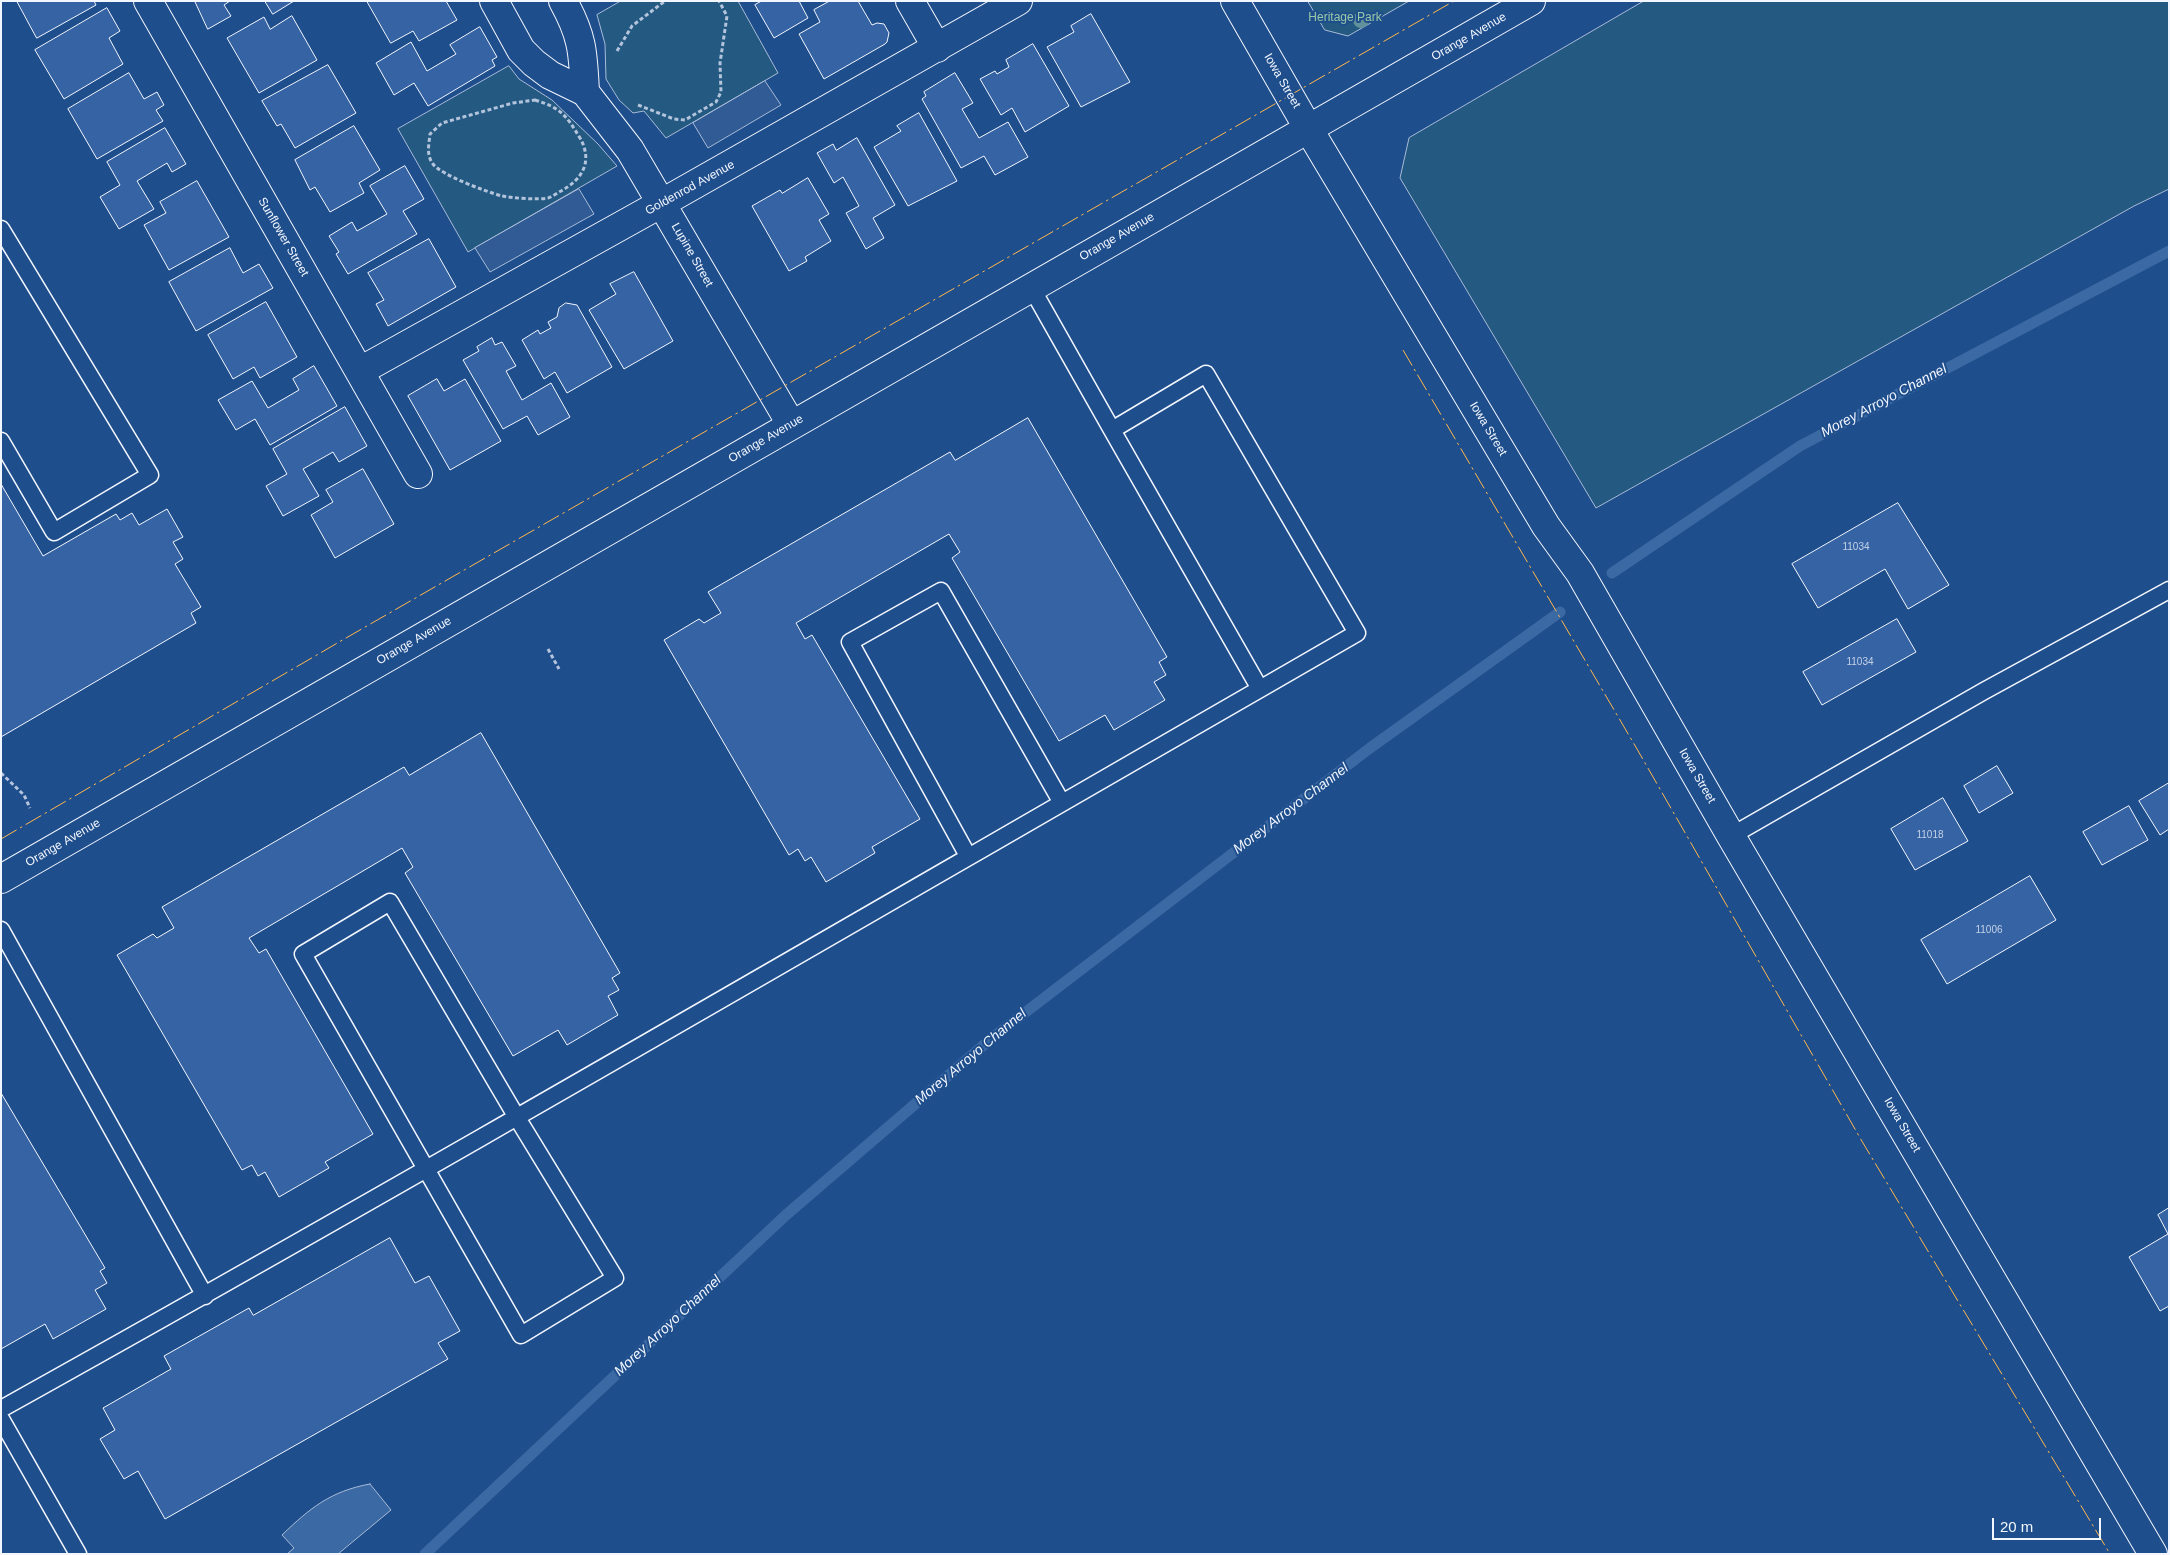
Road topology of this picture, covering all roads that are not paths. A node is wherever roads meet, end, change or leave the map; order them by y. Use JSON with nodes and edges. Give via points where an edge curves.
{"nodes":[{"id":1,"x":148,"y":1,"type":"edge"},
{"id":2,"x":494,"y":1,"type":"edge"},
{"id":3,"x":563,"y":1,"type":"edge"},
{"id":4,"x":910,"y":1,"type":"edge"},
{"id":5,"x":1018,"y":1,"type":"edge"},
{"id":6,"x":1235,"y":1,"type":"edge"},
{"id":7,"x":1531,"y":1,"type":"edge"},
{"id":8,"x":936,"y":48,"type":"junction"},
{"id":9,"x":585,"y":92,"type":"junction"},
{"id":10,"x":1308,"y":128,"type":"junction"},
{"id":11,"x":662,"y":203,"type":"junction"},
{"id":12,"x":1,"y":229,"type":"edge"},
{"id":13,"x":1031,"y":286,"type":"junction"},
{"id":14,"x":360,"y":371,"type":"junction"},
{"id":15,"x":791,"y":424,"type":"junction"},
{"id":16,"x":1112,"y":430,"type":"junction"},
{"id":17,"x":1,"y":441,"type":"edge"},
{"id":18,"x":418,"y":474,"type":"dead end"},
{"id":19,"x":2169,"y":590,"type":"edge"},
{"id":20,"x":1260,"y":689,"type":"junction"},
{"id":21,"x":1062,"y":803,"type":"junction"},
{"id":22,"x":1731,"y":836,"type":"junction"},
{"id":23,"x":968,"y":856,"type":"junction"},
{"id":24,"x":1,"y":879,"type":"edge"},
{"id":25,"x":1,"y":930,"type":"edge"},
{"id":26,"x":516,"y":1116,"type":"junction"},
{"id":27,"x":425,"y":1168,"type":"junction"},
{"id":28,"x":205,"y":1296,"type":"junction"},
{"id":29,"x":1,"y":1409,"type":"edge"},
{"id":30,"x":1,"y":1419,"type":"edge"},
{"id":31,"x":78,"y":1554,"type":"edge"},
{"id":32,"x":2154,"y":1554,"type":"edge"}],
"edges":[{"from":1,"to":14,"type":"street","name":"Sunflower Street"},
{"from":2,"to":9,"type":"street","name":"Lupine Street","via":[[522,50],[534,63],[550,75]]},
{"from":3,"to":9,"type":"street","via":[[578,30],[582,46]]},
{"from":4,"to":8,"type":"street"},
{"from":5,"to":8,"type":"street","name":"Goldenrod Avenue"},
{"from":6,"to":10,"type":"street","name":"Iowa Street"},
{"from":7,"to":10,"type":"street","name":"Orange Avenue"},
{"from":8,"to":11,"type":"street","name":"Goldenrod Avenue"},
{"from":9,"to":11,"type":"street","name":"Lupine Street","via":[[630,150]]},
{"from":10,"to":13,"type":"street","name":"Orange Avenue"},
{"from":10,"to":22,"type":"street","name":"Iowa Street","via":[[1546,526],[1580,573]]},
{"from":11,"to":14,"type":"street","name":"Goldenrod Avenue"},
{"from":11,"to":15,"type":"street","name":"Lupine Street"},
{"from":12,"to":17,"type":"lane","via":[[150,475],[54,532]]},
{"from":13,"to":15,"type":"street","name":"Orange Avenue"},
{"from":13,"to":16,"type":"lane"},
{"from":14,"to":18,"type":"street","name":"Sunflower Street"},
{"from":15,"to":24,"type":"street","name":"Orange Avenue"},
{"from":16,"to":20,"type":"lane"},
{"from":16,"to":20,"type":"lane","via":[[1206,374],[1357,633]]},
{"from":19,"to":22,"type":"lane","via":[[1984,690]]},
{"from":20,"to":21,"type":"lane"},
{"from":21,"to":23,"type":"lane"},
{"from":21,"to":23,"type":"lane","via":[[941,591],[850,642]]},
{"from":22,"to":32,"type":"street","name":"Iowa Street"},
{"from":23,"to":26,"type":"lane"},
{"from":25,"to":28,"type":"lane"},
{"from":26,"to":27,"type":"lane"},
{"from":26,"to":27,"type":"lane","via":[[615,1278],[521,1335]]},
{"from":26,"to":27,"type":"lane","via":[[390,902],[303,954]]},
{"from":27,"to":28,"type":"lane"},
{"from":28,"to":29,"type":"lane"},
{"from":30,"to":31,"type":"lane"}]}
